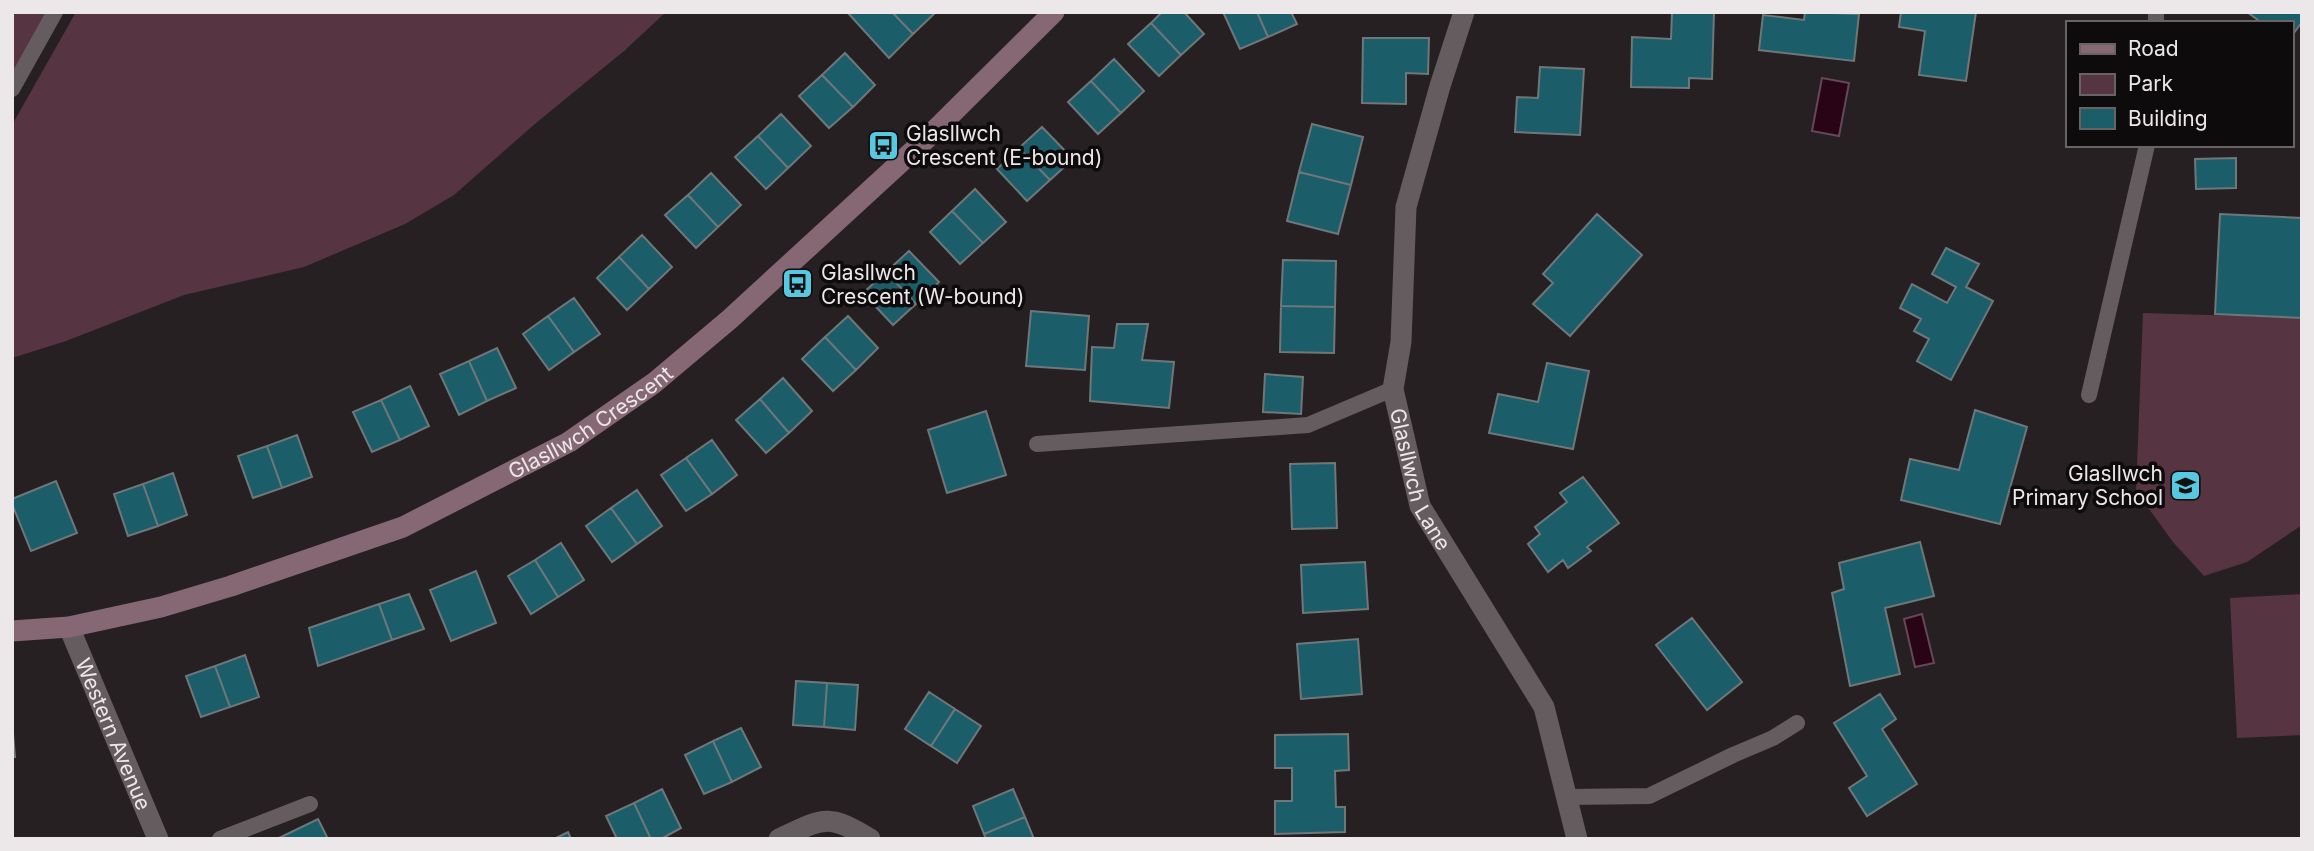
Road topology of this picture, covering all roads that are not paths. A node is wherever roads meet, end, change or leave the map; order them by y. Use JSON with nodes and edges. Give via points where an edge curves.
{"nodes":[{"id":1,"x":55,"y":12,"type":"edge"},
{"id":2,"x":1054,"y":12,"type":"edge"},
{"id":3,"x":1464,"y":12,"type":"edge"},
{"id":4,"x":12,"y":89,"type":"edge"},
{"id":5,"x":2147,"y":147,"type":"edge"},
{"id":6,"x":1393,"y":389,"type":"junction"},
{"id":7,"x":2089,"y":395,"type":"dead end"},
{"id":8,"x":1037,"y":444,"type":"dead end"},
{"id":9,"x":69,"y":627,"type":"junction"},
{"id":10,"x":12,"y":631,"type":"edge"},
{"id":11,"x":1797,"y":723,"type":"dead end"},
{"id":12,"x":1567,"y":797,"type":"junction"},
{"id":13,"x":310,"y":804,"type":"dead end"},
{"id":14,"x":158,"y":839,"type":"edge"},
{"id":15,"x":220,"y":839,"type":"edge"},
{"id":16,"x":779,"y":839,"type":"edge"},
{"id":17,"x":870,"y":839,"type":"edge"},
{"id":18,"x":1577,"y":839,"type":"edge"}],
"edges":[{"from":1,"to":4,"type":"lane"},
{"from":2,"to":9,"type":"main road","name":"Glasllwch Crescent","via":[[926,139],[730,319],[654,383],[569,442],[403,527],[160,607]]},
{"from":3,"to":6,"type":"street","name":"Glasllwch Lane","via":[[1406,207],[1401,342]]},
{"from":5,"to":7,"type":"lane"},
{"from":6,"to":8,"type":"lane","via":[[1308,425]]},
{"from":6,"to":12,"type":"street","name":"Glasllwch Lane","via":[[1420,506],[1544,706]]},
{"from":9,"to":10,"type":"main road","name":"Glasllwch Crescent"},
{"from":9,"to":14,"type":"street","name":"Western Avenue"},
{"from":11,"to":12,"type":"lane","via":[[1649,796]]},
{"from":12,"to":18,"type":"street","name":"Glasllwch Lane"},
{"from":13,"to":15,"type":"lane"},
{"from":16,"to":17,"type":"street","via":[[820,820],[844,824]]}]}
